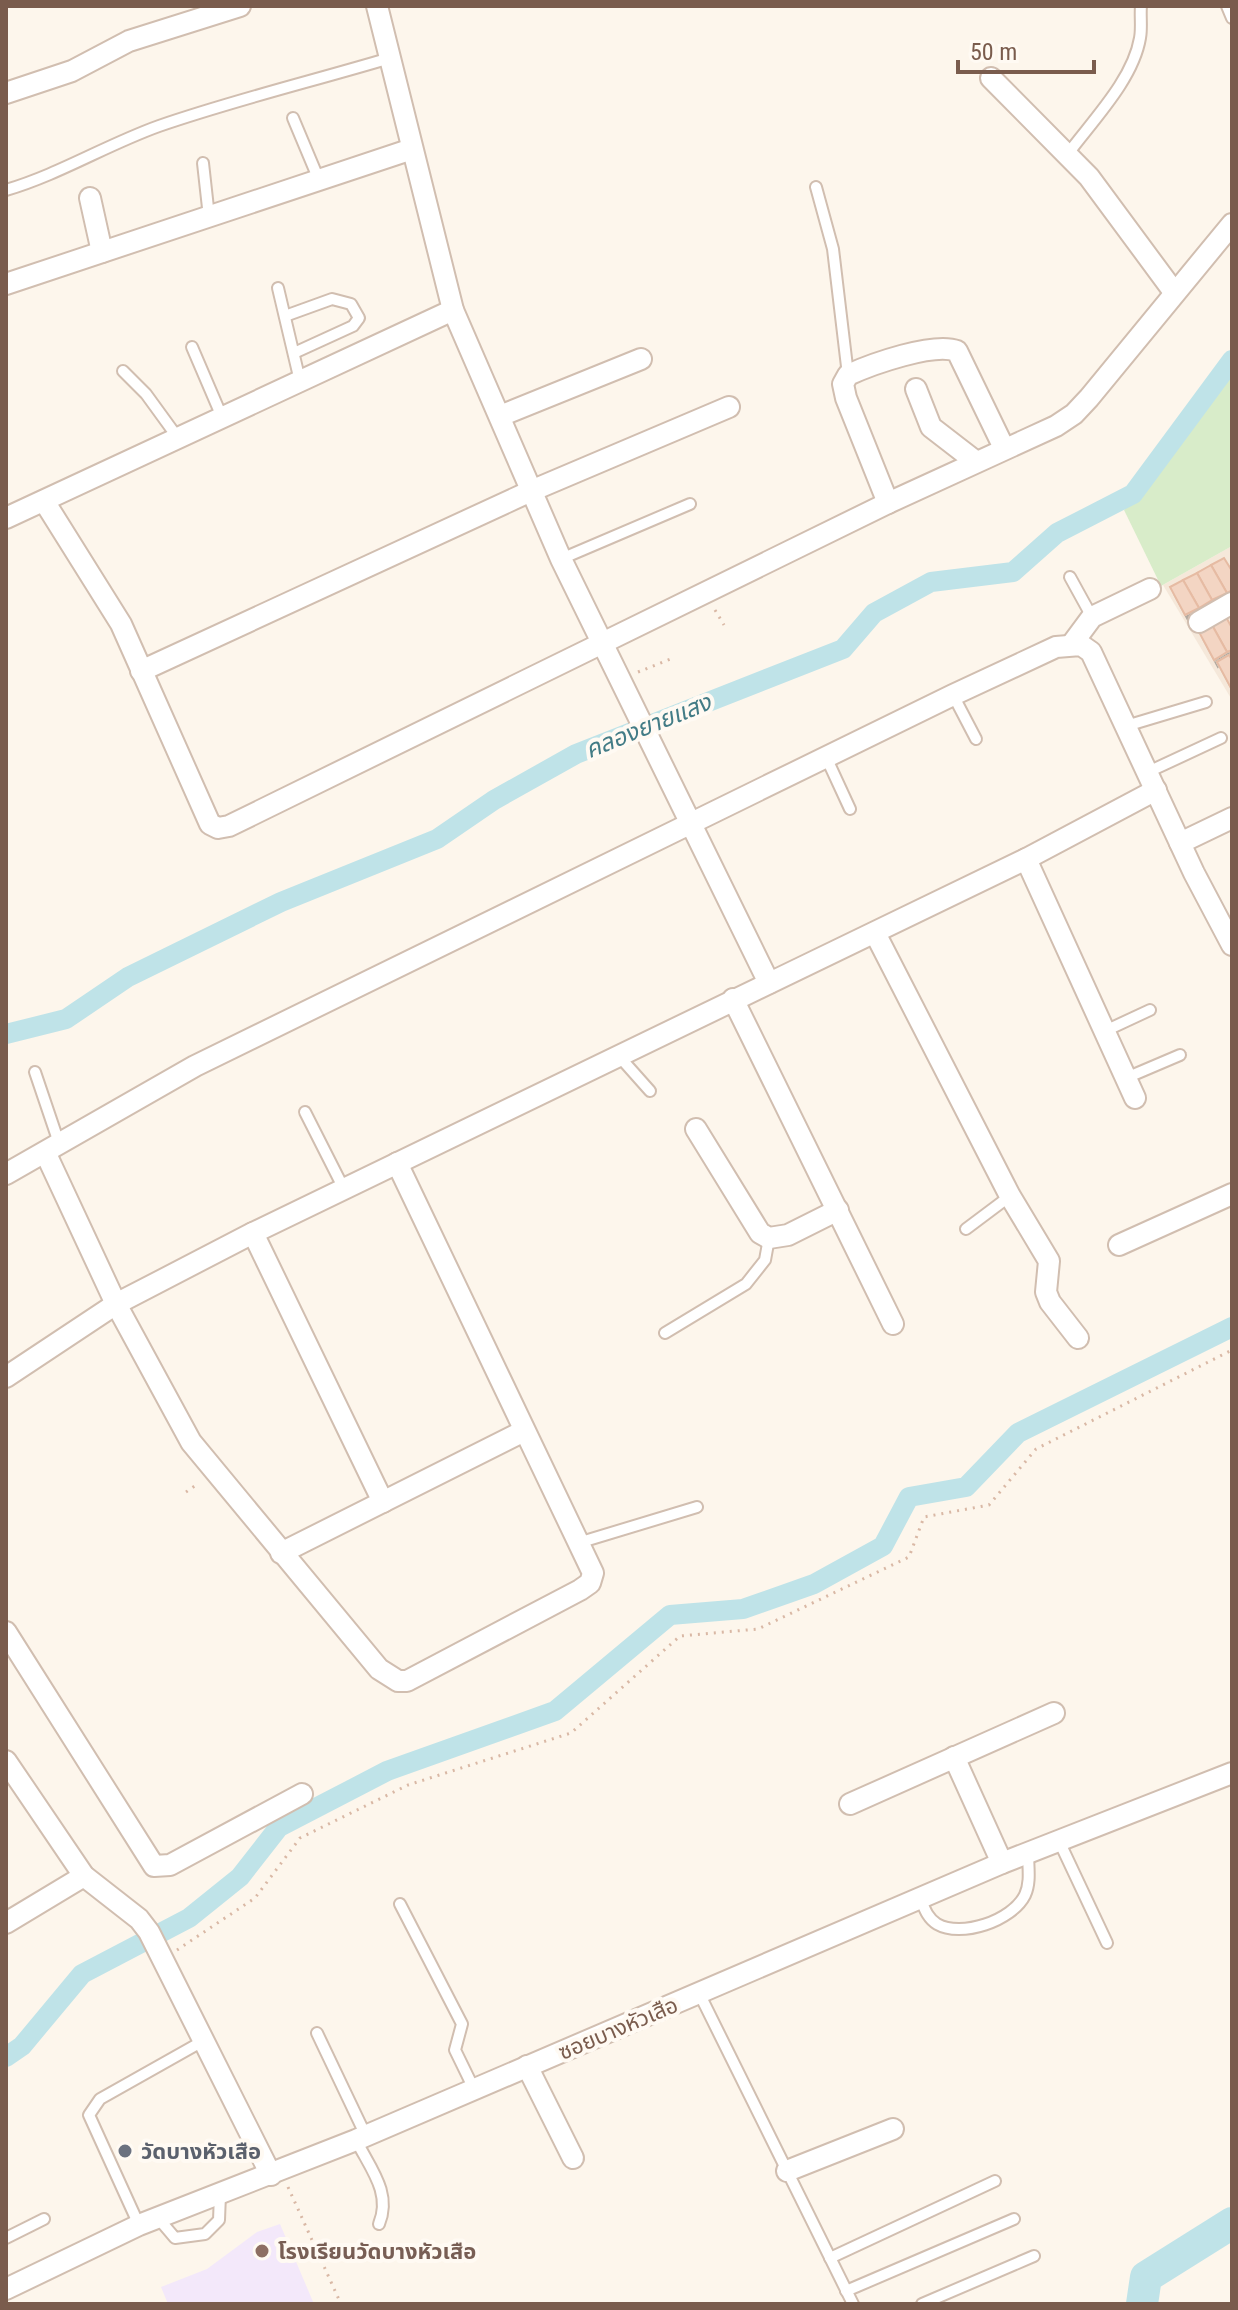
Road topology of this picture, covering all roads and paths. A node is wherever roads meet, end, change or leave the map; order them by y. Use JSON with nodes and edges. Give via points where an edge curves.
{"nodes":[{"id":1,"x":240,"y":6,"type":"edge"},
{"id":2,"x":377,"y":6,"type":"edge"},
{"id":3,"x":1141,"y":6,"type":"edge"},
{"id":4,"x":1227,"y":6,"type":"edge"},
{"id":5,"x":1232,"y":18,"type":"edge"},
{"id":6,"x":388,"y":50,"type":"junction"},
{"id":7,"x":991,"y":78,"type":"dead end"},
{"id":8,"x":6,"y":93,"type":"edge"},
{"id":9,"x":293,"y":118,"type":"dead end"},
{"id":10,"x":412,"y":149,"type":"junction"},
{"id":11,"x":1067,"y":155,"type":"junction"},
{"id":12,"x":203,"y":163,"type":"dead end"},
{"id":13,"x":319,"y":180,"type":"junction"},
{"id":14,"x":816,"y":187,"type":"dead end"},
{"id":15,"x":6,"y":190,"type":"edge"},
{"id":16,"x":90,"y":198,"type":"dead end"},
{"id":17,"x":209,"y":217,"type":"junction"},
{"id":18,"x":1232,"y":224,"type":"edge"},
{"id":19,"x":102,"y":252,"type":"junction"},
{"id":20,"x":6,"y":284,"type":"edge"},
{"id":21,"x":278,"y":288,"type":"dead end"},
{"id":22,"x":1174,"y":292,"type":"junction"},
{"id":23,"x":453,"y":310,"type":"junction"},
{"id":24,"x":285,"y":316,"type":"junction"},
{"id":25,"x":192,"y":347,"type":"dead end"},
{"id":26,"x":294,"y":353,"type":"junction"},
{"id":27,"x":641,"y":359,"type":"dead end"},
{"id":28,"x":123,"y":371,"type":"dead end"},
{"id":29,"x":848,"y":375,"type":"junction"},
{"id":30,"x":300,"y":381,"type":"junction"},
{"id":31,"x":916,"y":389,"type":"dead end"},
{"id":32,"x":729,"y":407,"type":"dead end"},
{"id":33,"x":500,"y":416,"type":"junction"},
{"id":34,"x":222,"y":417,"type":"junction"},
{"id":35,"x":178,"y":438,"type":"junction"},
{"id":36,"x":1004,"y":448,"type":"junction"},
{"id":37,"x":975,"y":461,"type":"junction"},
{"id":38,"x":531,"y":491,"type":"junction"},
{"id":39,"x":44,"y":501,"type":"junction"},
{"id":40,"x":888,"y":503,"type":"junction"},
{"id":41,"x":690,"y":504,"type":"dead end"},
{"id":42,"x":6,"y":518,"type":"edge"},
{"id":43,"x":561,"y":559,"type":"junction"},
{"id":44,"x":1070,"y":577,"type":"dead end"},
{"id":45,"x":1150,"y":589,"type":"dead end"},
{"id":46,"x":1232,"y":603,"type":"edge"},
{"id":47,"x":1092,"y":617,"type":"junction"},
{"id":48,"x":1199,"y":622,"type":"dead end"},
{"id":49,"x":603,"y":644,"type":"junction"},
{"id":50,"x":1072,"y":644,"type":"junction"},
{"id":51,"x":673,"y":658,"type":"dead end"},
{"id":52,"x":141,"y":671,"type":"junction"},
{"id":53,"x":620,"y":679,"type":"junction"},
{"id":54,"x":953,"y":695,"type":"junction"},
{"id":55,"x":1206,"y":702,"type":"dead end"},
{"id":56,"x":1126,"y":726,"type":"junction"},
{"id":57,"x":1221,"y":738,"type":"dead end"},
{"id":58,"x":976,"y":739,"type":"dead end"},
{"id":59,"x":826,"y":757,"type":"junction"},
{"id":60,"x":1152,"y":781,"type":"junction"},
{"id":61,"x":850,"y":809,"type":"dead end"},
{"id":62,"x":1232,"y":818,"type":"edge"},
{"id":63,"x":689,"y":824,"type":"junction"},
{"id":64,"x":1180,"y":843,"type":"junction"},
{"id":65,"x":1026,"y":859,"type":"junction"},
{"id":66,"x":875,"y":933,"type":"junction"},
{"id":67,"x":1232,"y":945,"type":"edge"},
{"id":68,"x":769,"y":983,"type":"junction"},
{"id":69,"x":733,"y":999,"type":"junction"},
{"id":70,"x":1150,"y":1010,"type":"dead end"},
{"id":71,"x":1105,"y":1031,"type":"junction"},
{"id":72,"x":618,"y":1055,"type":"junction"},
{"id":73,"x":1180,"y":1055,"type":"dead end"},
{"id":74,"x":35,"y":1072,"type":"dead end"},
{"id":75,"x":1126,"y":1078,"type":"junction"},
{"id":76,"x":650,"y":1091,"type":"dead end"},
{"id":77,"x":1135,"y":1098,"type":"dead end"},
{"id":78,"x":305,"y":1112,"type":"dead end"},
{"id":79,"x":696,"y":1129,"type":"dead end"},
{"id":80,"x":53,"y":1150,"type":"junction"},
{"id":81,"x":397,"y":1163,"type":"junction"},
{"id":82,"x":6,"y":1174,"type":"edge"},
{"id":83,"x":344,"y":1189,"type":"junction"},
{"id":84,"x":1232,"y":1194,"type":"edge"},
{"id":85,"x":1010,"y":1196,"type":"junction"},
{"id":86,"x":838,"y":1210,"type":"junction"},
{"id":87,"x":966,"y":1229,"type":"dead end"},
{"id":88,"x":253,"y":1233,"type":"junction"},
{"id":89,"x":769,"y":1238,"type":"junction"},
{"id":90,"x":1119,"y":1245,"type":"dead end"},
{"id":91,"x":116,"y":1304,"type":"junction"},
{"id":92,"x":893,"y":1324,"type":"dead end"},
{"id":93,"x":665,"y":1333,"type":"dead end"},
{"id":94,"x":1078,"y":1338,"type":"dead end"},
{"id":95,"x":1232,"y":1350,"type":"edge"},
{"id":96,"x":6,"y":1377,"type":"edge"},
{"id":97,"x":524,"y":1431,"type":"junction"},
{"id":98,"x":383,"y":1502,"type":"junction"},
{"id":99,"x":697,"y":1507,"type":"dead end"},
{"id":100,"x":578,"y":1543,"type":"junction"},
{"id":101,"x":281,"y":1553,"type":"junction"},
{"id":102,"x":6,"y":1632,"type":"edge"},
{"id":103,"x":1054,"y":1713,"type":"dead end"},
{"id":104,"x":954,"y":1757,"type":"junction"},
{"id":105,"x":6,"y":1761,"type":"edge"},
{"id":106,"x":1232,"y":1773,"type":"edge"},
{"id":107,"x":302,"y":1794,"type":"dead end"},
{"id":108,"x":850,"y":1804,"type":"dead end"},
{"id":109,"x":1059,"y":1841,"type":"junction"},
{"id":110,"x":1028,"y":1852,"type":"junction"},
{"id":111,"x":1002,"y":1863,"type":"junction"},
{"id":112,"x":84,"y":1876,"type":"junction"},
{"id":113,"x":920,"y":1898,"type":"junction"},
{"id":114,"x":400,"y":1904,"type":"dead end"},
{"id":115,"x":6,"y":1923,"type":"edge"},
{"id":116,"x":1107,"y":1943,"type":"dead end"},
{"id":117,"x":164,"y":1959,"type":"junction"},
{"id":118,"x":699,"y":1993,"type":"junction"},
{"id":119,"x":317,"y":2033,"type":"dead end"},
{"id":120,"x":203,"y":2041,"type":"junction"},
{"id":121,"x":527,"y":2066,"type":"junction"},
{"id":122,"x":474,"y":2089,"type":"junction"},
{"id":123,"x":893,"y":2129,"type":"dead end"},
{"id":124,"x":361,"y":2138,"type":"junction"},
{"id":125,"x":573,"y":2158,"type":"dead end"},
{"id":126,"x":787,"y":2171,"type":"junction"},
{"id":127,"x":276,"y":2173,"type":"junction"},
{"id":128,"x":995,"y":2181,"type":"dead end"},
{"id":129,"x":220,"y":2194,"type":"junction"},
{"id":130,"x":44,"y":2219,"type":"dead end"},
{"id":131,"x":1014,"y":2219,"type":"dead end"},
{"id":132,"x":148,"y":2222,"type":"junction"},
{"id":133,"x":379,"y":2224,"type":"dead end"},
{"id":134,"x":6,"y":2238,"type":"edge"},
{"id":135,"x":1034,"y":2256,"type":"dead end"},
{"id":136,"x":830,"y":2258,"type":"junction"},
{"id":137,"x":6,"y":2289,"type":"edge"},
{"id":138,"x":846,"y":2291,"type":"junction"},
{"id":139,"x":341,"y":2304,"type":"edge"},
{"id":140,"x":853,"y":2304,"type":"edge"},
{"id":141,"x":922,"y":2304,"type":"edge"}],
"edges":[{"from":1,"to":8,"type":"street","via":[[129,41],[72,71]]},
{"from":2,"to":6,"type":"street"},
{"from":3,"to":11,"type":"lane","via":[[1134,56]]},
{"from":4,"to":5,"type":"lane"},
{"from":6,"to":10,"type":"street"},
{"from":6,"to":15,"type":"lane","via":[[161,125],[93,152],[50,177]]},
{"from":7,"to":11,"type":"street"},
{"from":9,"to":13,"type":"lane"},
{"from":10,"to":13,"type":"street"},
{"from":10,"to":23,"type":"street"},
{"from":11,"to":22,"type":"street"},
{"from":12,"to":17,"type":"lane"},
{"from":13,"to":17,"type":"street"},
{"from":14,"to":29,"type":"lane","via":[[833,249]]},
{"from":16,"to":19,"type":"street"},
{"from":17,"to":19,"type":"street"},
{"from":18,"to":22,"type":"street"},
{"from":19,"to":20,"type":"street"},
{"from":21,"to":24,"type":"lane"},
{"from":22,"to":36,"type":"street","via":[[1074,414]]},
{"from":23,"to":30,"type":"street"},
{"from":23,"to":33,"type":"street"},
{"from":24,"to":26,"type":"lane"},
{"from":24,"to":26,"type":"lane","via":[[332,299],[351,304],[359,318],[353,326]]},
{"from":25,"to":34,"type":"lane"},
{"from":26,"to":30,"type":"lane"},
{"from":27,"to":33,"type":"street"},
{"from":28,"to":35,"type":"lane"},
{"from":29,"to":36,"type":"street","via":[[931,350],[957,351]]},
{"from":29,"to":40,"type":"street","via":[[843,384],[846,398]]},
{"from":30,"to":34,"type":"street"},
{"from":31,"to":37,"type":"street","via":[[931,427]]},
{"from":32,"to":38,"type":"street"},
{"from":33,"to":38,"type":"street"},
{"from":34,"to":35,"type":"street"},
{"from":35,"to":39,"type":"street"},
{"from":36,"to":37,"type":"street"},
{"from":37,"to":40,"type":"street"},
{"from":38,"to":43,"type":"street"},
{"from":38,"to":52,"type":"street"},
{"from":39,"to":42,"type":"street"},
{"from":39,"to":52,"type":"street","via":[[121,624]]},
{"from":40,"to":49,"type":"street"},
{"from":41,"to":43,"type":"lane"},
{"from":43,"to":49,"type":"street"},
{"from":44,"to":47,"type":"lane"},
{"from":45,"to":47,"type":"street"},
{"from":46,"to":48,"type":"street"},
{"from":47,"to":50,"type":"street"},
{"from":49,"to":52,"type":"street","via":[[218,828],[210,824]]},
{"from":49,"to":53,"type":"street"},
{"from":50,"to":54,"type":"street"},
{"from":50,"to":56,"type":"street","via":[[1091,652]]},
{"from":51,"to":53,"type":"path"},
{"from":53,"to":63,"type":"street"},
{"from":54,"to":58,"type":"lane"},
{"from":54,"to":59,"type":"street"},
{"from":55,"to":56,"type":"lane"},
{"from":56,"to":60,"type":"street"},
{"from":57,"to":60,"type":"lane"},
{"from":59,"to":61,"type":"lane"},
{"from":59,"to":63,"type":"street"},
{"from":60,"to":64,"type":"street"},
{"from":60,"to":65,"type":"street"},
{"from":62,"to":64,"type":"street"},
{"from":63,"to":68,"type":"street"},
{"from":63,"to":80,"type":"street","via":[[195,1066]]},
{"from":64,"to":67,"type":"street"},
{"from":65,"to":66,"type":"street"},
{"from":65,"to":71,"type":"street"},
{"from":66,"to":68,"type":"street"},
{"from":66,"to":85,"type":"street"},
{"from":68,"to":69,"type":"street"},
{"from":69,"to":72,"type":"street"},
{"from":69,"to":86,"type":"street"},
{"from":70,"to":71,"type":"lane"},
{"from":71,"to":75,"type":"street"},
{"from":72,"to":76,"type":"lane"},
{"from":72,"to":81,"type":"street"},
{"from":73,"to":75,"type":"lane"},
{"from":74,"to":80,"type":"lane"},
{"from":75,"to":77,"type":"street"},
{"from":78,"to":83,"type":"lane"},
{"from":79,"to":89,"type":"street","via":[[760,1233]]},
{"from":80,"to":82,"type":"street"},
{"from":80,"to":91,"type":"street"},
{"from":81,"to":83,"type":"street"},
{"from":81,"to":97,"type":"street"},
{"from":83,"to":88,"type":"street"},
{"from":84,"to":90,"type":"street"},
{"from":85,"to":87,"type":"lane"},
{"from":85,"to":94,"type":"street","via":[[1049,1261],[1050,1302]]},
{"from":86,"to":89,"type":"street","via":[[788,1235]]},
{"from":86,"to":92,"type":"street"},
{"from":88,"to":91,"type":"street"},
{"from":88,"to":98,"type":"street"},
{"from":89,"to":93,"type":"lane","via":[[765,1260],[746,1284]]},
{"from":91,"to":96,"type":"street"},
{"from":91,"to":101,"type":"street","via":[[191,1442]]},
{"from":95,"to":117,"type":"path","via":[[1036,1449],[989,1505],[924,1517],[909,1557],[758,1629],[680,1636],[571,1733],[408,1785],[300,1838],[255,1898]]},
{"from":97,"to":98,"type":"street"},
{"from":97,"to":100,"type":"street"},
{"from":98,"to":101,"type":"street"},
{"from":99,"to":100,"type":"lane"},
{"from":100,"to":101,"type":"street","via":[[593,1573],[590,1583],[407,1681],[379,1669]]},
{"from":102,"to":107,"type":"street","via":[[154,1866],[170,1865]]},
{"from":103,"to":104,"type":"street"},
{"from":104,"to":108,"type":"street"},
{"from":104,"to":111,"type":"street"},
{"from":105,"to":112,"type":"street"},
{"from":106,"to":109,"type":"street","name":"ซอยบางหัวเสือ"},
{"from":109,"to":110,"type":"street","name":"ซอยบางหัวเสือ"},
{"from":109,"to":116,"type":"lane"},
{"from":110,"to":111,"type":"street","name":"ซอยบางหัวเสือ"},
{"from":110,"to":113,"type":"lane","via":[[1024,1897],[1015,1908],[977,1927],[938,1924]]},
{"from":111,"to":113,"type":"street","name":"ซอยบางหัวเสือ"},
{"from":112,"to":115,"type":"street"},
{"from":112,"to":117,"type":"street","via":[[139,1919]]},
{"from":113,"to":118,"type":"street","name":"ซอยบางหัวเสือ"},
{"from":114,"to":122,"type":"lane","via":[[462,2024],[455,2050]]},
{"from":117,"to":120,"type":"street"},
{"from":118,"to":121,"type":"street","name":"ซอยบางหัวเสือ"},
{"from":118,"to":126,"type":"lane"},
{"from":119,"to":124,"type":"lane"},
{"from":120,"to":127,"type":"street"},
{"from":120,"to":132,"type":"lane","via":[[100,2099],[89,2115]]},
{"from":121,"to":122,"type":"street","name":"ซอยบางหัวเสือ"},
{"from":121,"to":125,"type":"street"},
{"from":122,"to":124,"type":"street","name":"ซอยบางหัวเสือ"},
{"from":123,"to":126,"type":"street"},
{"from":124,"to":127,"type":"street","name":"ซอยบางหัวเสือ"},
{"from":124,"to":133,"type":"lane","via":[[384,2194]]},
{"from":126,"to":136,"type":"lane"},
{"from":127,"to":129,"type":"street","name":"ซอยบางหัวเสือ"},
{"from":127,"to":139,"type":"path"},
{"from":128,"to":136,"type":"lane"},
{"from":129,"to":132,"type":"street","name":"ซอยบางหัวเสือ"},
{"from":129,"to":132,"type":"lane","via":[[219,2220],[205,2234],[175,2238]]},
{"from":130,"to":134,"type":"lane"},
{"from":131,"to":138,"type":"lane"},
{"from":132,"to":137,"type":"street","name":"ซอยบางหัวเสือ"},
{"from":135,"to":141,"type":"lane"},
{"from":136,"to":138,"type":"lane"},
{"from":138,"to":140,"type":"lane"}]}
